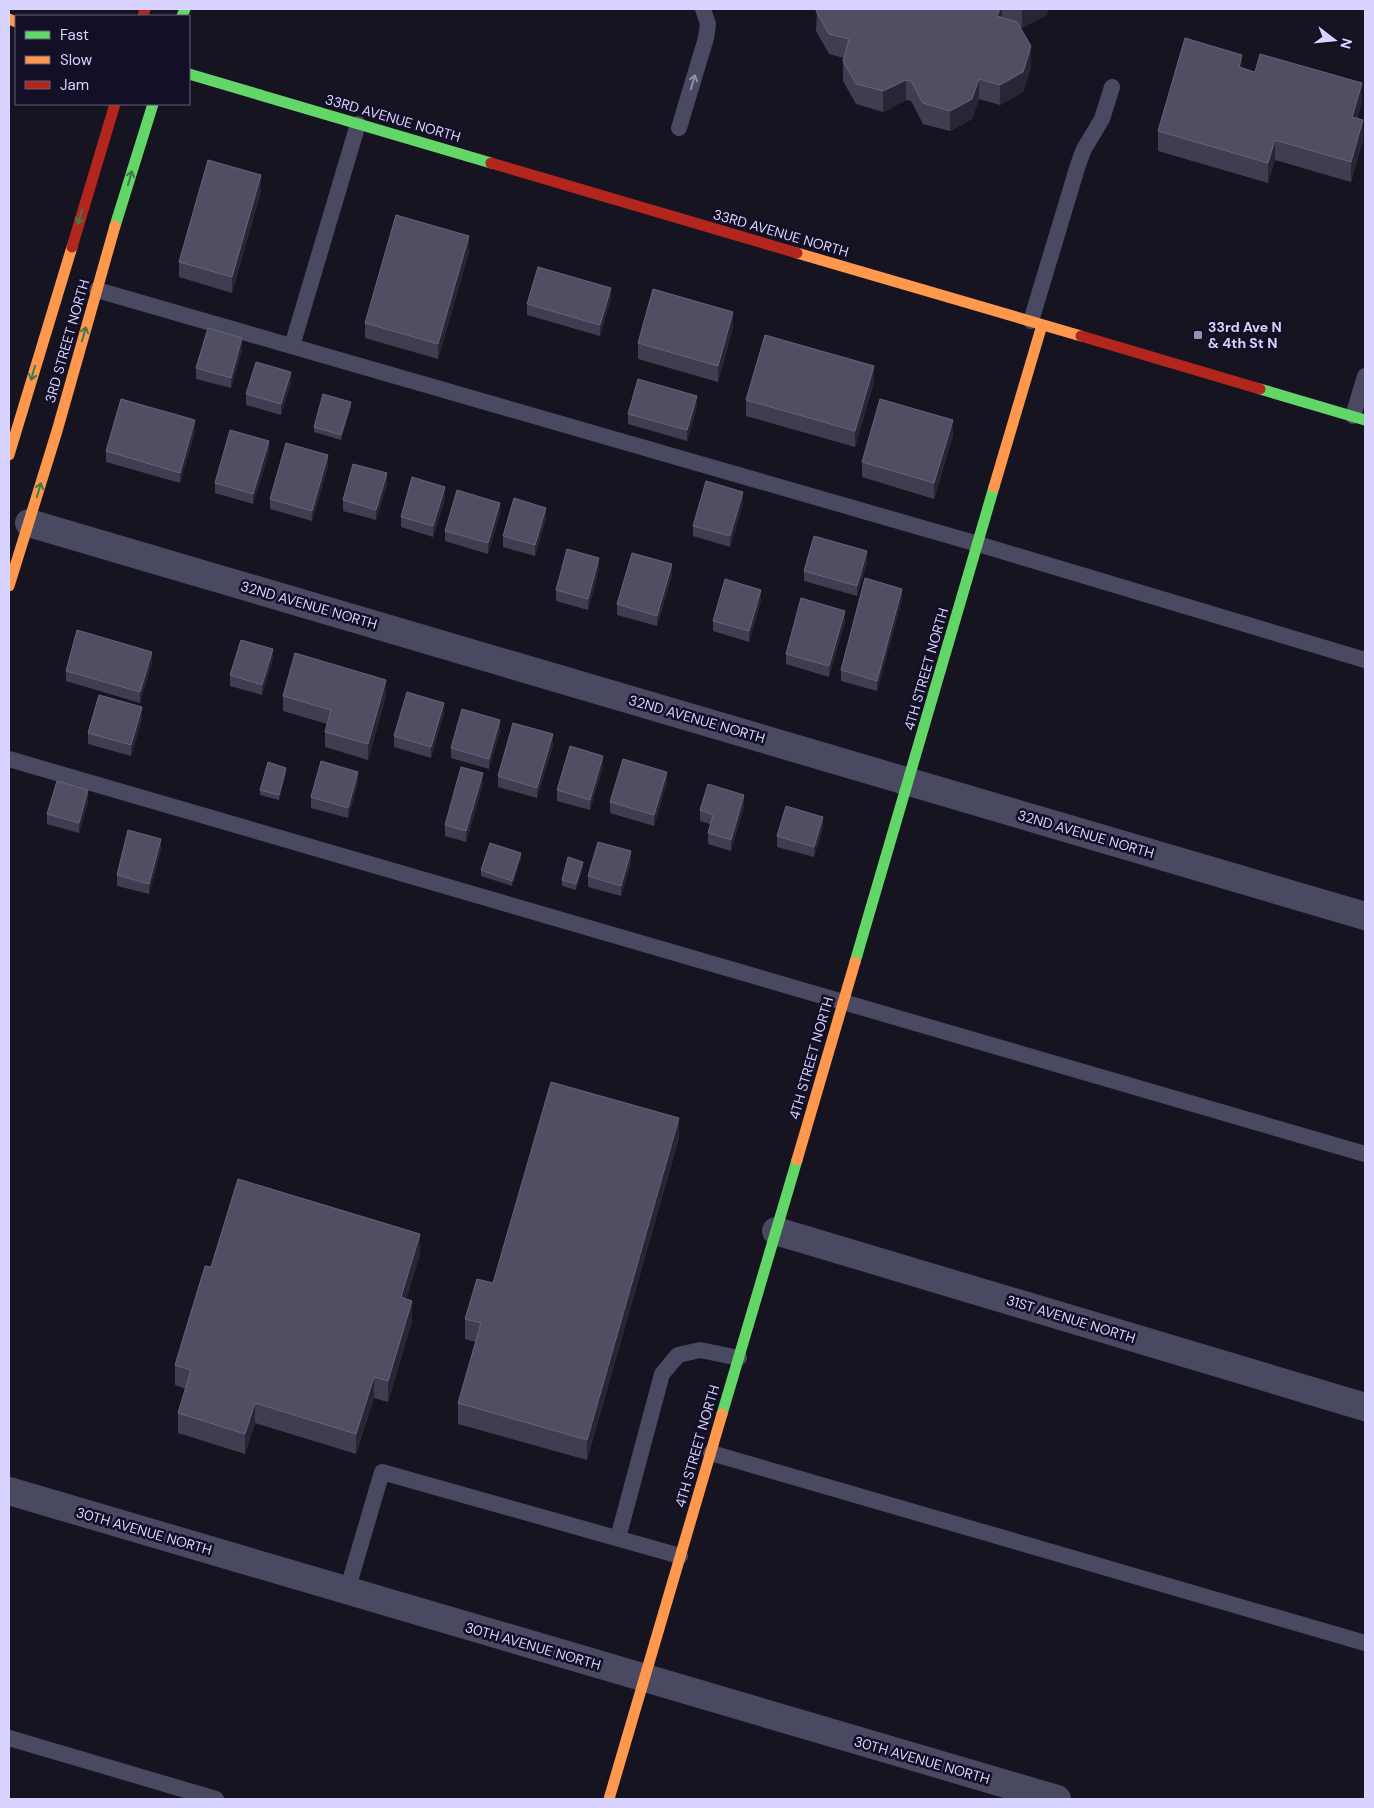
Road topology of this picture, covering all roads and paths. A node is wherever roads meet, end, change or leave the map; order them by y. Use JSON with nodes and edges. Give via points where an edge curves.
{"nodes":[{"id":1,"x":703,"y":9,"type":"edge"},
{"id":2,"x":190,"y":74,"type":"edge"},
{"id":3,"x":1112,"y":87,"type":"dead end"},
{"id":4,"x":115,"y":105,"type":"edge"},
{"id":5,"x":153,"y":105,"type":"edge"},
{"id":6,"x":358,"y":124,"type":"junction"},
{"id":7,"x":679,"y":128,"type":"dead end"},
{"id":8,"x":97,"y":290,"type":"junction"},
{"id":9,"x":1037,"y":323,"type":"junction"},
{"id":10,"x":292,"y":346,"type":"junction"},
{"id":11,"x":1365,"y":376,"type":"edge"},
{"id":12,"x":1359,"y":418,"type":"edge"},
{"id":13,"x":9,"y":455,"type":"edge"},
{"id":14,"x":29,"y":523,"type":"junction"},
{"id":15,"x":978,"y":544,"type":"junction"},
{"id":16,"x":9,"y":586,"type":"edge"},
{"id":17,"x":1365,"y":660,"type":"edge"},
{"id":18,"x":9,"y":759,"type":"edge"},
{"id":19,"x":908,"y":781,"type":"junction"},
{"id":20,"x":1365,"y":916,"type":"edge"},
{"id":21,"x":843,"y":1003,"type":"junction"},
{"id":22,"x":1365,"y":1154,"type":"edge"},
{"id":23,"x":776,"y":1231,"type":"junction"},
{"id":24,"x":739,"y":1358,"type":"junction"},
{"id":25,"x":1365,"y":1407,"type":"edge"},
{"id":26,"x":711,"y":1453,"type":"junction"},
{"id":27,"x":9,"y":1491,"type":"edge"},
{"id":28,"x":618,"y":1538,"type":"junction"},
{"id":29,"x":680,"y":1556,"type":"junction"},
{"id":30,"x":347,"y":1591,"type":"junction"},
{"id":31,"x":1365,"y":1644,"type":"edge"},
{"id":32,"x":644,"y":1679,"type":"junction"},
{"id":33,"x":9,"y":1738,"type":"edge"},
{"id":34,"x":216,"y":1799,"type":"edge"},
{"id":35,"x":609,"y":1799,"type":"edge"},
{"id":36,"x":1057,"y":1799,"type":"edge"}],
"edges":[{"from":7,"to":1,"type":"lane","one_way":true,"via":[[706,38],[708,24]]},
{"from":2,"to":6,"type":"street","name":"33RD AVENUE NORTH"},
{"from":3,"to":9,"type":"lane","via":[[1102,119],[1078,165]]},
{"from":4,"to":13,"type":"street","name":"3RD STREET NORTH","one_way":true},
{"from":8,"to":5,"type":"street","name":"3RD STREET NORTH","one_way":true},
{"from":6,"to":9,"type":"street","name":"33RD AVENUE NORTH"},
{"from":6,"to":10,"type":"lane"},
{"from":8,"to":10,"type":"lane"},
{"from":14,"to":8,"type":"street","name":"3RD STREET NORTH","one_way":true},
{"from":9,"to":12,"type":"street","name":"33RD AVENUE NORTH"},
{"from":9,"to":15,"type":"street","name":"4TH STREET NORTH"},
{"from":10,"to":15,"type":"lane"},
{"from":11,"to":12,"type":"lane"},
{"from":14,"to":16,"type":"street","name":"3RD STREET NORTH"},
{"from":14,"to":19,"type":"street","name":"32ND AVENUE NORTH"},
{"from":15,"to":17,"type":"lane"},
{"from":15,"to":19,"type":"street","name":"4TH STREET NORTH"},
{"from":18,"to":21,"type":"lane"},
{"from":19,"to":20,"type":"street","name":"32ND AVENUE NORTH"},
{"from":19,"to":21,"type":"street","name":"4TH STREET NORTH"},
{"from":21,"to":22,"type":"lane"},
{"from":21,"to":23,"type":"street","name":"4TH STREET NORTH"},
{"from":23,"to":24,"type":"street","name":"4TH STREET NORTH"},
{"from":23,"to":25,"type":"street","name":"31ST AVENUE NORTH"},
{"from":24,"to":26,"type":"street","name":"4TH STREET NORTH"},
{"from":24,"to":28,"type":"lane","via":[[700,1350],[678,1355],[662,1374]]},
{"from":26,"to":29,"type":"street","name":"4TH STREET NORTH"},
{"from":26,"to":31,"type":"lane"},
{"from":27,"to":30,"type":"street","name":"30TH AVENUE NORTH"},
{"from":28,"to":29,"type":"lane"},
{"from":28,"to":30,"type":"lane","via":[[382,1472]]},
{"from":29,"to":32,"type":"street","name":"4TH STREET NORTH"},
{"from":30,"to":32,"type":"street","name":"30TH AVENUE NORTH"},
{"from":32,"to":35,"type":"street","name":"4TH STREET NORTH"},
{"from":32,"to":36,"type":"street","name":"30TH AVENUE NORTH"},
{"from":33,"to":34,"type":"lane"}]}
